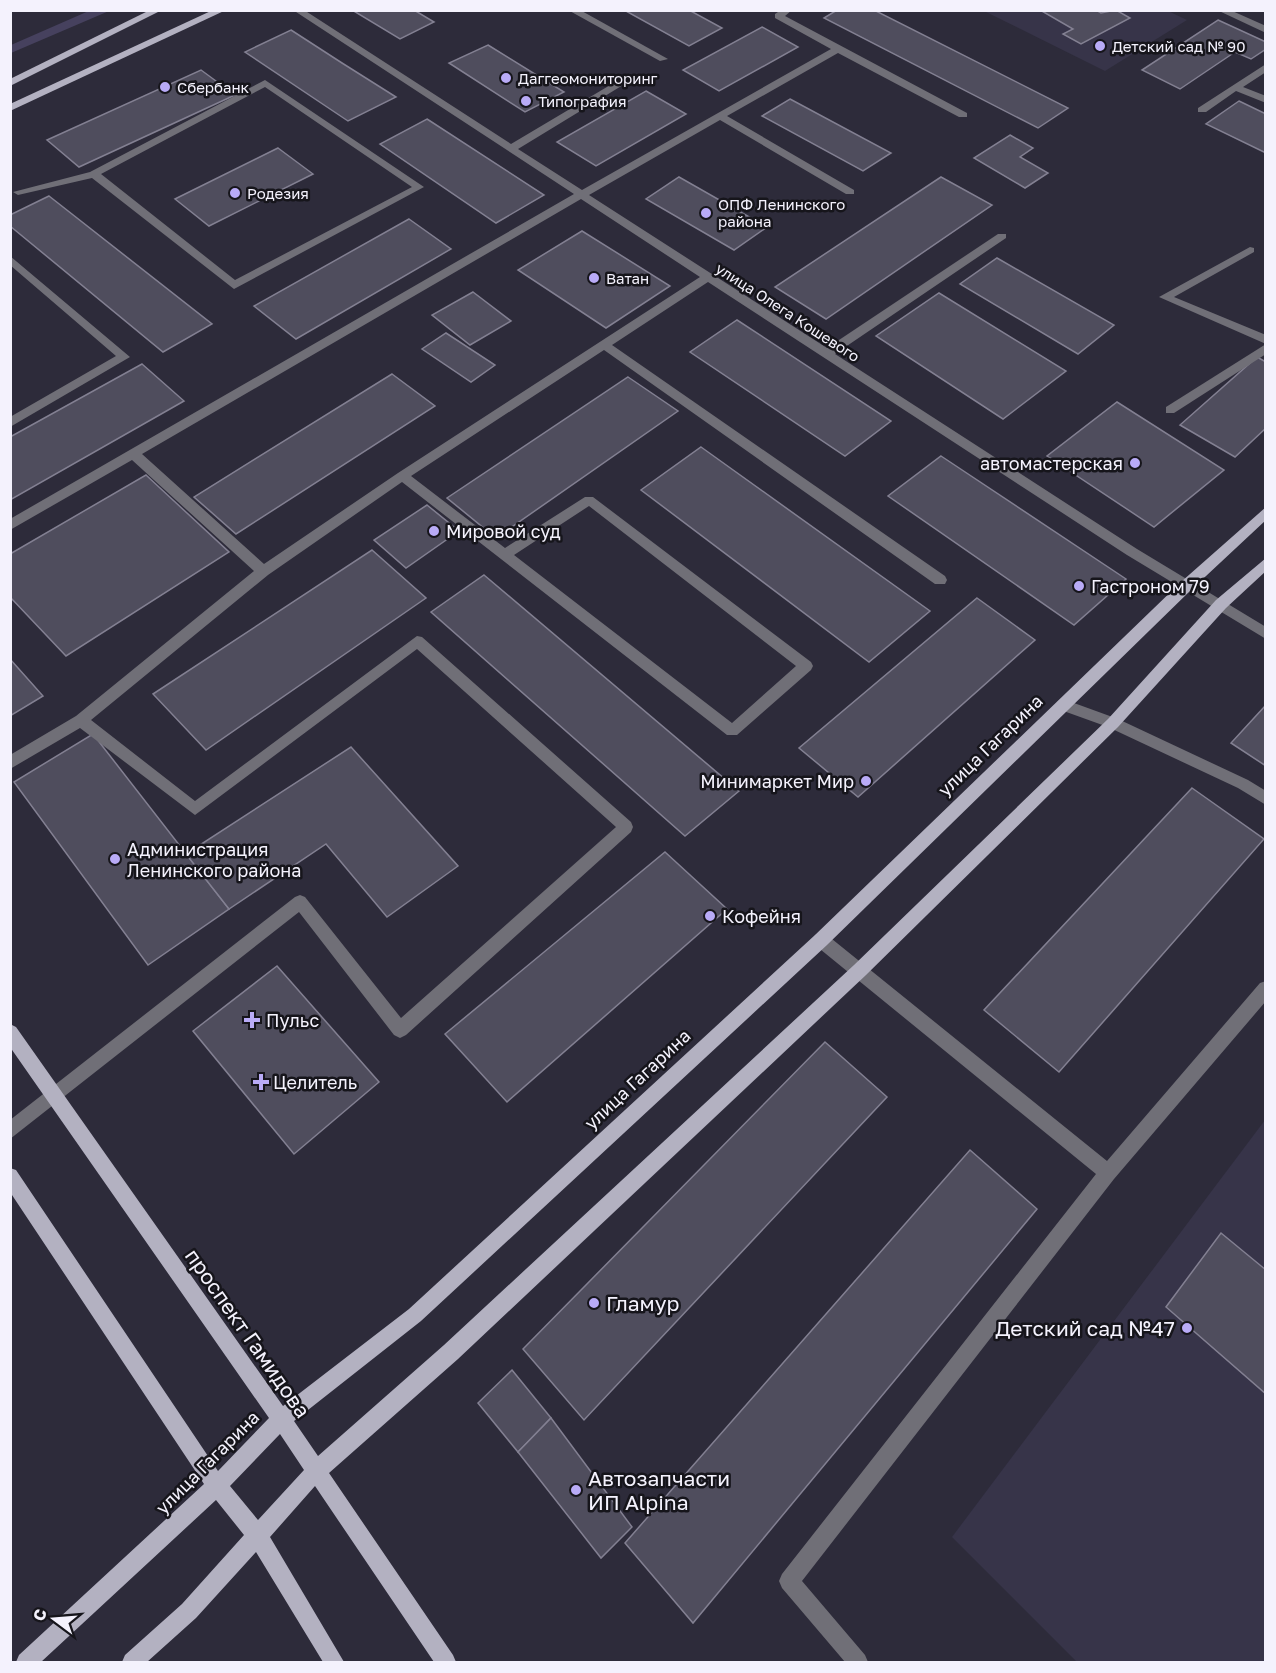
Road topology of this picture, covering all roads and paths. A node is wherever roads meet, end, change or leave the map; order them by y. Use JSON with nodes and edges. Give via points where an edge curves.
{"nodes":[{"id":1,"x":158,"y":10,"type":"edge"},
{"id":2,"x":222,"y":10,"type":"edge"},
{"id":3,"x":297,"y":10,"type":"edge"},
{"id":4,"x":572,"y":10,"type":"edge"},
{"id":5,"x":788,"y":10,"type":"edge"},
{"id":6,"x":1221,"y":10,"type":"edge"},
{"id":7,"x":1266,"y":30,"type":"edge"},
{"id":8,"x":838,"y":49,"type":"junction"},
{"id":9,"x":663,"y":59,"type":"dead end"},
{"id":10,"x":1266,"y":67,"type":"edge"},
{"id":11,"x":10,"y":83,"type":"edge"},
{"id":12,"x":620,"y":83,"type":"dead end"},
{"id":13,"x":1236,"y":87,"type":"junction"},
{"id":14,"x":1266,"y":100,"type":"edge"},
{"id":15,"x":10,"y":108,"type":"edge"},
{"id":16,"x":1202,"y":111,"type":"dead end"},
{"id":17,"x":963,"y":115,"type":"dead end"},
{"id":18,"x":720,"y":116,"type":"junction"},
{"id":19,"x":510,"y":149,"type":"junction"},
{"id":20,"x":94,"y":174,"type":"junction"},
{"id":21,"x":850,"y":192,"type":"dead end"},
{"id":22,"x":13,"y":193,"type":"edge"},
{"id":23,"x":581,"y":195,"type":"junction"},
{"id":24,"x":1002,"y":236,"type":"dead end"},
{"id":25,"x":1250,"y":250,"type":"dead end"},
{"id":26,"x":10,"y":259,"type":"edge"},
{"id":27,"x":708,"y":277,"type":"junction"},
{"id":28,"x":1266,"y":340,"type":"edge"},
{"id":29,"x":604,"y":345,"type":"junction"},
{"id":30,"x":1266,"y":348,"type":"edge"},
{"id":31,"x":826,"y":354,"type":"junction"},
{"id":32,"x":1170,"y":410,"type":"dead end"},
{"id":33,"x":10,"y":423,"type":"edge"},
{"id":34,"x":134,"y":454,"type":"junction"},
{"id":35,"x":402,"y":476,"type":"junction"},
{"id":36,"x":1266,"y":512,"type":"edge"},
{"id":37,"x":10,"y":525,"type":"edge"},
{"id":38,"x":504,"y":555,"type":"junction"},
{"id":39,"x":1266,"y":563,"type":"edge"},
{"id":40,"x":263,"y":571,"type":"junction"},
{"id":41,"x":940,"y":580,"type":"dead end"},
{"id":42,"x":1186,"y":586,"type":"junction"},
{"id":43,"x":1221,"y":604,"type":"junction"},
{"id":44,"x":1266,"y":634,"type":"edge"},
{"id":45,"x":1063,"y":705,"type":"junction"},
{"id":46,"x":81,"y":720,"type":"junction"},
{"id":47,"x":1113,"y":723,"type":"junction"},
{"id":48,"x":10,"y":763,"type":"edge"},
{"id":49,"x":1266,"y":799,"type":"edge"},
{"id":50,"x":821,"y":940,"type":"junction"},
{"id":51,"x":860,"y":970,"type":"junction"},
{"id":52,"x":1266,"y":988,"type":"edge"},
{"id":53,"x":10,"y":1032,"type":"edge"},
{"id":54,"x":54,"y":1096,"type":"junction"},
{"id":55,"x":10,"y":1131,"type":"edge"},
{"id":56,"x":1108,"y":1173,"type":"junction"},
{"id":57,"x":10,"y":1176,"type":"edge"},
{"id":58,"x":281,"y":1419,"type":"junction"},
{"id":59,"x":316,"y":1472,"type":"junction"},
{"id":60,"x":217,"y":1486,"type":"junction"},
{"id":61,"x":258,"y":1536,"type":"junction"},
{"id":62,"x":26,"y":1662,"type":"edge"},
{"id":63,"x":132,"y":1662,"type":"edge"},
{"id":64,"x":334,"y":1662,"type":"edge"},
{"id":65,"x":446,"y":1662,"type":"edge"},
{"id":66,"x":858,"y":1662,"type":"edge"}],
"edges":[{"from":1,"to":11,"type":"main road"},
{"from":2,"to":15,"type":"main road"},
{"from":3,"to":19,"type":"street","name":"улица Олега Кошевого"},
{"from":4,"to":9,"type":"street"},
{"from":5,"to":8,"type":"street","via":[[778,16]]},
{"from":6,"to":7,"type":"street"},
{"from":8,"to":17,"type":"street"},
{"from":8,"to":18,"type":"street"},
{"from":10,"to":13,"type":"street"},
{"from":12,"to":19,"type":"street"},
{"from":13,"to":14,"type":"street"},
{"from":13,"to":16,"type":"street"},
{"from":18,"to":21,"type":"street"},
{"from":18,"to":23,"type":"street"},
{"from":19,"to":23,"type":"street","name":"улица Олега Кошевого"},
{"from":20,"to":20,"type":"street","via":[[234,285],[419,187],[265,83]]},
{"from":20,"to":22,"type":"street"},
{"from":23,"to":27,"type":"street","name":"улица Олега Кошевого"},
{"from":23,"to":34,"type":"street"},
{"from":24,"to":31,"type":"street"},
{"from":25,"to":28,"type":"street","via":[[1165,297]]},
{"from":26,"to":33,"type":"street","via":[[124,357]]},
{"from":27,"to":29,"type":"street"},
{"from":27,"to":31,"type":"street","name":"улица Олега Кошевого"},
{"from":29,"to":35,"type":"street"},
{"from":29,"to":41,"type":"street"},
{"from":30,"to":32,"type":"street"},
{"from":31,"to":42,"type":"street","name":"улица Олега Кошевого"},
{"from":34,"to":37,"type":"street"},
{"from":34,"to":40,"type":"street"},
{"from":35,"to":38,"type":"street"},
{"from":35,"to":40,"type":"street"},
{"from":36,"to":42,"type":"main road","name":"улица Гагарина"},
{"from":38,"to":38,"type":"street","via":[[732,731],[806,666],[589,500]]},
{"from":39,"to":43,"type":"main road"},
{"from":40,"to":46,"type":"street"},
{"from":42,"to":43,"type":"street","name":"улица Олега Кошевого"},
{"from":42,"to":45,"type":"main road","name":"улица Гагарина"},
{"from":43,"to":44,"type":"street","name":"улица Олега Кошевого"},
{"from":43,"to":47,"type":"main road"},
{"from":45,"to":47,"type":"street"},
{"from":45,"to":50,"type":"main road","name":"улица Гагарина"},
{"from":46,"to":48,"type":"street"},
{"from":46,"to":54,"type":"street","via":[[195,809],[417,641],[626,827],[400,1030],[300,902]]},
{"from":47,"to":49,"type":"street","via":[[1243,784]]},
{"from":47,"to":51,"type":"main road"},
{"from":50,"to":51,"type":"street"},
{"from":50,"to":58,"type":"main road","name":"улица Гагарина","via":[[415,1315]]},
{"from":51,"to":56,"type":"street"},
{"from":51,"to":59,"type":"main road","via":[[451,1352]]},
{"from":52,"to":56,"type":"street"},
{"from":53,"to":54,"type":"main road","name":"проспект Гамидова"},
{"from":54,"to":55,"type":"street"},
{"from":54,"to":58,"type":"main road","name":"проспект Гамидова"},
{"from":56,"to":66,"type":"street","via":[[789,1581]]},
{"from":57,"to":60,"type":"main road"},
{"from":58,"to":59,"type":"main road","name":"проспект Гамидова"},
{"from":58,"to":60,"type":"main road","name":"улица Гагарина"},
{"from":59,"to":61,"type":"main road"},
{"from":59,"to":65,"type":"main road","name":"проспект Гамидова"},
{"from":60,"to":61,"type":"main road"},
{"from":60,"to":62,"type":"main road","name":"улица Гагарина"},
{"from":61,"to":63,"type":"main road","via":[[189,1611]]},
{"from":61,"to":64,"type":"main road"}]}
